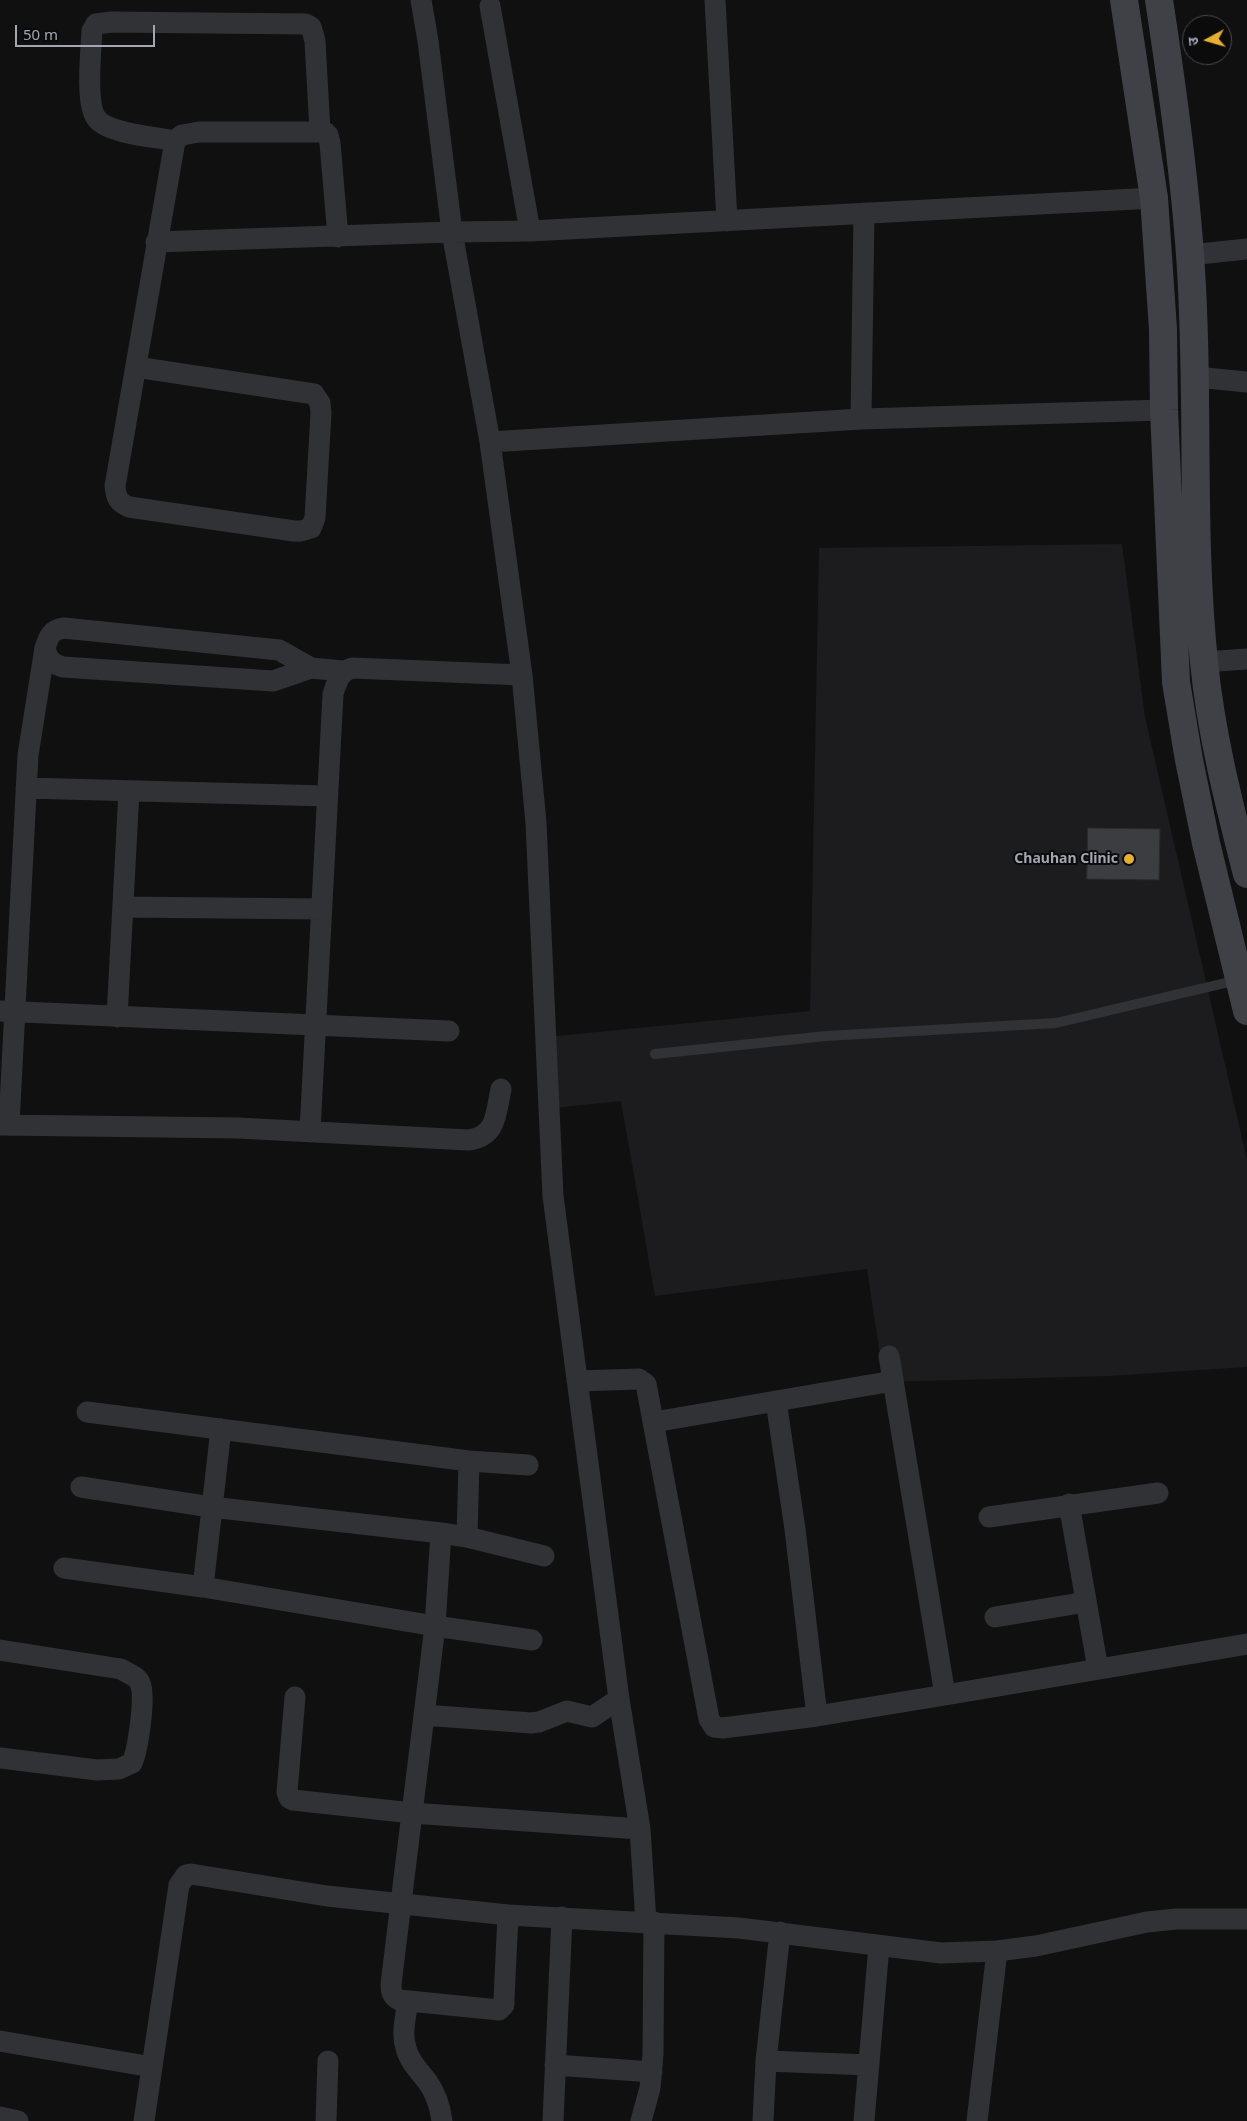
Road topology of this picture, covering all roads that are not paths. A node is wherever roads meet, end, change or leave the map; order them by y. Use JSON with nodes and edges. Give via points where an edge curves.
{"nodes":[{"id":1,"x":421,"y":0,"type":"edge"},
{"id":2,"x":715,"y":0,"type":"edge"},
{"id":3,"x":1124,"y":0,"type":"edge"},
{"id":4,"x":1159,"y":0,"type":"edge"},
{"id":5,"x":490,"y":6,"type":"dead end"},
{"id":6,"x":320,"y":131,"type":"junction"},
{"id":7,"x":175,"y":141,"type":"junction"},
{"id":8,"x":1154,"y":198,"type":"junction"},
{"id":9,"x":864,"y":213,"type":"junction"},
{"id":10,"x":727,"y":221,"type":"junction"},
{"id":11,"x":530,"y":231,"type":"junction"},
{"id":12,"x":452,"y":232,"type":"junction"},
{"id":13,"x":338,"y":237,"type":"junction"},
{"id":14,"x":156,"y":242,"type":"junction"},
{"id":15,"x":1247,"y":250,"type":"edge"},
{"id":16,"x":1190,"y":255,"type":"junction"},
{"id":17,"x":136,"y":367,"type":"junction"},
{"id":18,"x":1196,"y":377,"type":"junction"},
{"id":19,"x":1247,"y":382,"type":"edge"},
{"id":20,"x":1164,"y":410,"type":"junction"},
{"id":21,"x":861,"y":419,"type":"junction"},
{"id":22,"x":490,"y":442,"type":"junction"},
{"id":23,"x":45,"y":648,"type":"junction"},
{"id":24,"x":1247,"y":659,"type":"edge"},
{"id":25,"x":1204,"y":662,"type":"junction"},
{"id":26,"x":311,"y":668,"type":"junction"},
{"id":27,"x":343,"y":671,"type":"junction"},
{"id":28,"x":522,"y":675,"type":"junction"},
{"id":29,"x":26,"y":788,"type":"junction"},
{"id":30,"x":129,"y":791,"type":"junction"},
{"id":31,"x":327,"y":796,"type":"junction"},
{"id":32,"x":1247,"y":874,"type":"edge"},
{"id":33,"x":123,"y":906,"type":"junction"},
{"id":34,"x":321,"y":909,"type":"junction"},
{"id":35,"x":1239,"y":980,"type":"junction"},
{"id":36,"x":1247,"y":1011,"type":"edge"},
{"id":37,"x":7,"y":1012,"type":"edge"},
{"id":38,"x":117,"y":1017,"type":"junction"},
{"id":39,"x":314,"y":1025,"type":"junction"},
{"id":40,"x":449,"y":1031,"type":"dead end"},
{"id":41,"x":656,"y":1054,"type":"dead end"},
{"id":42,"x":501,"y":1089,"type":"dead end"},
{"id":43,"x":4,"y":1125,"type":"edge"},
{"id":44,"x":310,"y":1131,"type":"junction"},
{"id":45,"x":889,"y":1356,"type":"dead end"},
{"id":46,"x":577,"y":1381,"type":"junction"},
{"id":47,"x":893,"y":1381,"type":"junction"},
{"id":48,"x":776,"y":1401,"type":"junction"},
{"id":49,"x":87,"y":1412,"type":"dead end"},
{"id":50,"x":654,"y":1422,"type":"junction"},
{"id":51,"x":221,"y":1429,"type":"junction"},
{"id":52,"x":469,"y":1461,"type":"junction"},
{"id":53,"x":528,"y":1465,"type":"dead end"},
{"id":54,"x":81,"y":1487,"type":"dead end"},
{"id":55,"x":1158,"y":1493,"type":"dead end"},
{"id":56,"x":1069,"y":1504,"type":"junction"},
{"id":57,"x":211,"y":1507,"type":"junction"},
{"id":58,"x":989,"y":1517,"type":"dead end"},
{"id":59,"x":441,"y":1533,"type":"junction"},
{"id":60,"x":467,"y":1537,"type":"junction"},
{"id":61,"x":544,"y":1556,"type":"dead end"},
{"id":62,"x":64,"y":1568,"type":"dead end"},
{"id":63,"x":203,"y":1587,"type":"junction"},
{"id":64,"x":1086,"y":1602,"type":"junction"},
{"id":65,"x":995,"y":1617,"type":"dead end"},
{"id":66,"x":435,"y":1626,"type":"junction"},
{"id":67,"x":532,"y":1640,"type":"dead end"},
{"id":68,"x":1247,"y":1644,"type":"edge"},
{"id":69,"x":0,"y":1650,"type":"edge"},
{"id":70,"x":1098,"y":1669,"type":"junction"},
{"id":71,"x":945,"y":1695,"type":"junction"},
{"id":72,"x":295,"y":1696,"type":"dead end"},
{"id":73,"x":619,"y":1699,"type":"junction"},
{"id":74,"x":424,"y":1716,"type":"junction"},
{"id":75,"x":817,"y":1716,"type":"junction"},
{"id":76,"x":0,"y":1758,"type":"edge"},
{"id":77,"x":412,"y":1813,"type":"junction"},
{"id":78,"x":640,"y":1828,"type":"junction"},
{"id":79,"x":401,"y":1903,"type":"junction"},
{"id":80,"x":508,"y":1915,"type":"junction"},
{"id":81,"x":562,"y":1917,"type":"junction"},
{"id":82,"x":1247,"y":1919,"type":"edge"},
{"id":83,"x":650,"y":1922,"type":"junction"},
{"id":84,"x":780,"y":1932,"type":"junction"},
{"id":85,"x":879,"y":1946,"type":"junction"},
{"id":86,"x":997,"y":1952,"type":"junction"},
{"id":87,"x":408,"y":2001,"type":"junction"},
{"id":88,"x":0,"y":2040,"type":"edge"},
{"id":89,"x":328,"y":2061,"type":"dead end"},
{"id":90,"x":766,"y":2061,"type":"junction"},
{"id":91,"x":556,"y":2065,"type":"junction"},
{"id":92,"x":869,"y":2065,"type":"junction"},
{"id":93,"x":152,"y":2067,"type":"junction"},
{"id":94,"x":652,"y":2072,"type":"junction"},
{"id":95,"x":0,"y":2117,"type":"edge"},
{"id":96,"x":18,"y":2121,"type":"edge"},
{"id":97,"x":144,"y":2121,"type":"edge"},
{"id":98,"x":326,"y":2121,"type":"edge"},
{"id":99,"x":442,"y":2121,"type":"edge"},
{"id":100,"x":553,"y":2121,"type":"edge"},
{"id":101,"x":642,"y":2121,"type":"edge"},
{"id":102,"x":763,"y":2121,"type":"edge"},
{"id":103,"x":864,"y":2121,"type":"edge"},
{"id":104,"x":977,"y":2121,"type":"edge"}],
"edges":[{"from":1,"to":12,"type":"street"},
{"from":2,"to":10,"type":"street"},
{"from":3,"to":8,"type":"main road"},
{"from":4,"to":16,"type":"main road","via":[[1177,117]]},
{"from":5,"to":11,"type":"street"},
{"from":6,"to":7,"type":"street","via":[[199,132],[182,135]]},
{"from":6,"to":7,"type":"street","via":[[315,41],[311,27],[306,24],[96,24],[92,31],[91,97],[97,119],[112,129]]},
{"from":6,"to":13,"type":"street","via":[[329,138]]},
{"from":7,"to":14,"type":"street"},
{"from":8,"to":9,"type":"street"},
{"from":8,"to":20,"type":"main road","via":[[1163,329]]},
{"from":9,"to":10,"type":"street"},
{"from":9,"to":21,"type":"street"},
{"from":10,"to":11,"type":"street"},
{"from":11,"to":12,"type":"street"},
{"from":12,"to":13,"type":"street"},
{"from":12,"to":22,"type":"street"},
{"from":13,"to":14,"type":"street"},
{"from":14,"to":17,"type":"street"},
{"from":15,"to":16,"type":"street"},
{"from":16,"to":18,"type":"main road"},
{"from":17,"to":17,"type":"street","via":[[314,394],[320,403],[321,413],[315,518],[311,528],[294,531],[129,507],[120,502],[115,486]]},
{"from":18,"to":19,"type":"street"},
{"from":18,"to":25,"type":"main road","via":[[1197,563]]},
{"from":20,"to":21,"type":"street"},
{"from":20,"to":35,"type":"main road","via":[[1176,682],[1189,760]]},
{"from":21,"to":22,"type":"street"},
{"from":22,"to":28,"type":"street"},
{"from":23,"to":26,"type":"street","via":[[47,659],[72,668],[273,681]]},
{"from":23,"to":26,"type":"street","via":[[48,636],[64,628],[279,650]]},
{"from":23,"to":29,"type":"street"},
{"from":24,"to":25,"type":"street"},
{"from":25,"to":32,"type":"main road","via":[[1215,742]]},
{"from":26,"to":27,"type":"street"},
{"from":27,"to":28,"type":"street","via":[[352,668]]},
{"from":27,"to":31,"type":"street","via":[[333,694]]},
{"from":28,"to":46,"type":"street","via":[[536,823],[553,1196]]},
{"from":29,"to":30,"type":"street"},
{"from":29,"to":37,"type":"street"},
{"from":30,"to":31,"type":"street"},
{"from":30,"to":33,"type":"street"},
{"from":31,"to":34,"type":"street"},
{"from":33,"to":34,"type":"street"},
{"from":33,"to":38,"type":"street"},
{"from":34,"to":39,"type":"street"},
{"from":35,"to":36,"type":"main road"},
{"from":35,"to":41,"type":"lane","via":[[1056,1023],[826,1036]]},
{"from":37,"to":38,"type":"street"},
{"from":37,"to":43,"type":"street"},
{"from":38,"to":39,"type":"street"},
{"from":39,"to":40,"type":"street"},
{"from":39,"to":44,"type":"street"},
{"from":42,"to":44,"type":"street","via":[[494,1122],[489,1132],[476,1139]]},
{"from":43,"to":44,"type":"street"},
{"from":45,"to":47,"type":"street"},
{"from":46,"to":50,"type":"street","via":[[644,1381],[649,1390]]},
{"from":46,"to":73,"type":"street"},
{"from":47,"to":48,"type":"street"},
{"from":47,"to":71,"type":"street"},
{"from":48,"to":50,"type":"street"},
{"from":48,"to":75,"type":"street"},
{"from":49,"to":51,"type":"street"},
{"from":50,"to":75,"type":"street","via":[[708,1719],[714,1727],[723,1728]]},
{"from":51,"to":52,"type":"street"},
{"from":51,"to":57,"type":"street"},
{"from":52,"to":53,"type":"street"},
{"from":52,"to":60,"type":"street"},
{"from":54,"to":57,"type":"street"},
{"from":55,"to":56,"type":"street"},
{"from":56,"to":58,"type":"street"},
{"from":56,"to":64,"type":"street"},
{"from":57,"to":59,"type":"street"},
{"from":57,"to":63,"type":"street"},
{"from":59,"to":60,"type":"street"},
{"from":59,"to":66,"type":"street"},
{"from":60,"to":61,"type":"street"},
{"from":62,"to":63,"type":"street"},
{"from":63,"to":66,"type":"street"},
{"from":64,"to":65,"type":"street"},
{"from":64,"to":70,"type":"street"},
{"from":66,"to":67,"type":"street"},
{"from":66,"to":74,"type":"street"},
{"from":68,"to":70,"type":"street"},
{"from":69,"to":76,"type":"street","via":[[121,1669],[140,1683],[142,1699],[137,1752],[132,1764],[118,1769],[97,1770]]},
{"from":70,"to":71,"type":"street"},
{"from":71,"to":75,"type":"street"},
{"from":72,"to":77,"type":"street","via":[[289,1798]]},
{"from":73,"to":74,"type":"street","via":[[592,1717],[567,1711],[530,1723]]},
{"from":73,"to":78,"type":"street"},
{"from":74,"to":77,"type":"street"},
{"from":77,"to":78,"type":"street"},
{"from":77,"to":79,"type":"street"},
{"from":78,"to":83,"type":"street"},
{"from":79,"to":80,"type":"street"},
{"from":79,"to":87,"type":"street","via":[[391,1992],[399,2000]]},
{"from":79,"to":93,"type":"street","via":[[327,1896],[186,1875],[179,1885]]},
{"from":80,"to":81,"type":"street"},
{"from":80,"to":87,"type":"street","via":[[504,2005],[499,2010]]},
{"from":81,"to":83,"type":"street"},
{"from":81,"to":91,"type":"street"},
{"from":82,"to":86,"type":"street","via":[[1147,1922]]},
{"from":83,"to":84,"type":"street"},
{"from":83,"to":94,"type":"street"},
{"from":84,"to":85,"type":"street"},
{"from":84,"to":90,"type":"street"},
{"from":85,"to":86,"type":"street","via":[[941,1953]]},
{"from":85,"to":92,"type":"street"},
{"from":86,"to":104,"type":"street"},
{"from":87,"to":99,"type":"street","via":[[406,2049],[439,2103]]},
{"from":88,"to":93,"type":"street"},
{"from":89,"to":98,"type":"street"},
{"from":90,"to":92,"type":"street"},
{"from":90,"to":102,"type":"street"},
{"from":91,"to":94,"type":"street"},
{"from":91,"to":100,"type":"street"},
{"from":92,"to":103,"type":"street"},
{"from":93,"to":97,"type":"street"},
{"from":94,"to":101,"type":"street"},
{"from":95,"to":96,"type":"street"}]}
